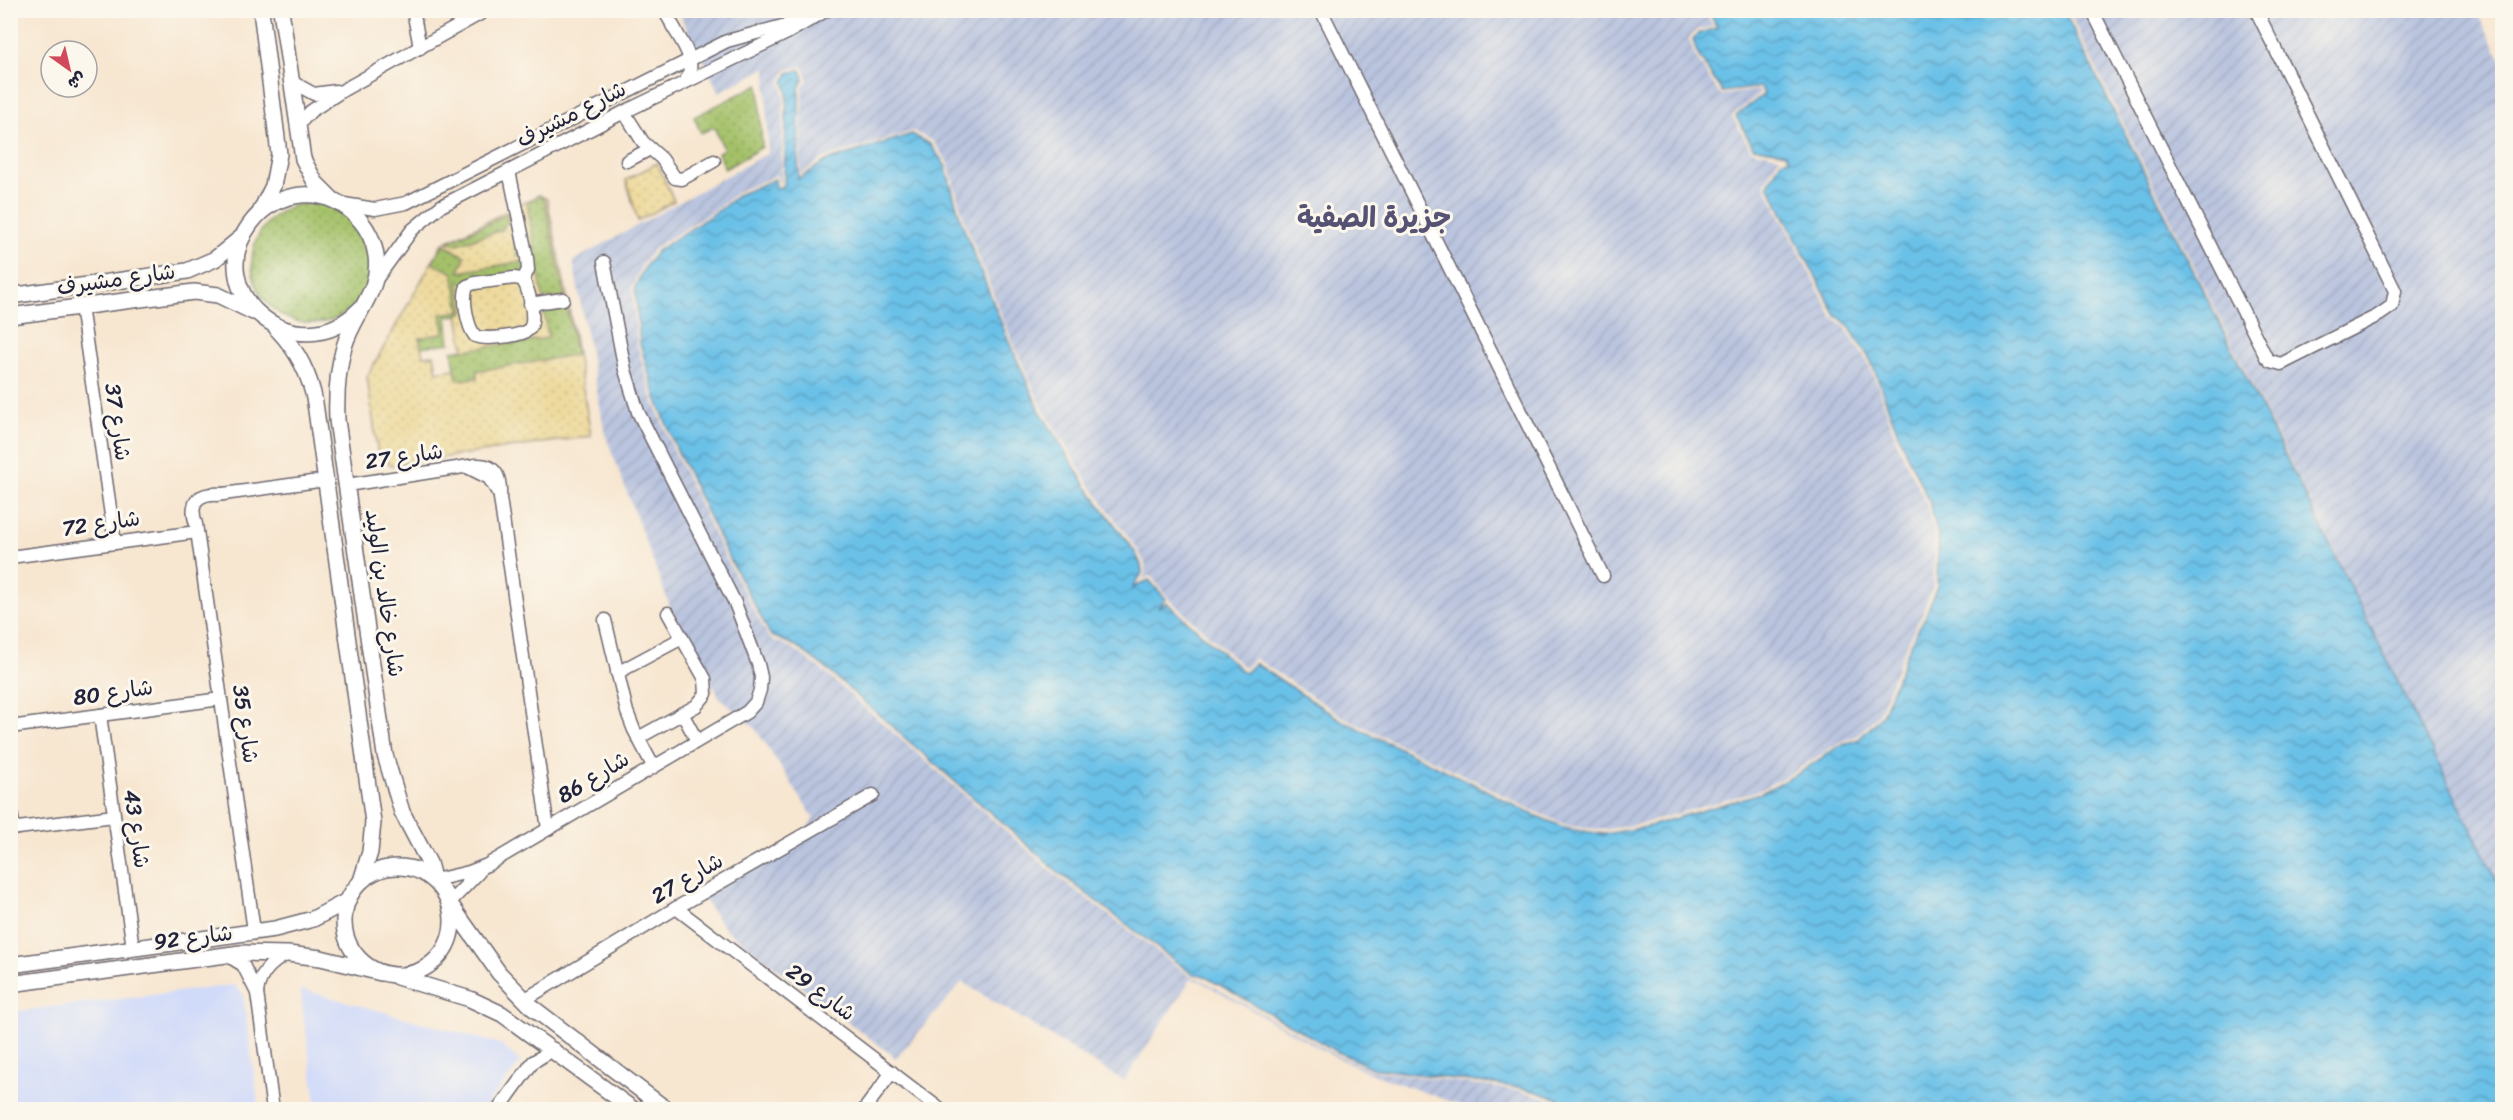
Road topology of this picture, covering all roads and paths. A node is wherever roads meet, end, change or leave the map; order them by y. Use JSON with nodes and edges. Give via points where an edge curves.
{"nodes":[{"id":1,"x":261,"y":10,"type":"edge"},
{"id":2,"x":281,"y":10,"type":"edge"},
{"id":3,"x":413,"y":10,"type":"edge"},
{"id":4,"x":487,"y":10,"type":"edge"},
{"id":5,"x":664,"y":10,"type":"edge"},
{"id":6,"x":1321,"y":10,"type":"edge"},
{"id":7,"x":2092,"y":10,"type":"edge"},
{"id":8,"x":2256,"y":10,"type":"edge"},
{"id":9,"x":2500,"y":10,"type":"edge"},
{"id":10,"x":821,"y":13,"type":"edge"},
{"id":11,"x":2502,"y":15,"type":"edge"},
{"id":12,"x":672,"y":25,"type":"junction"},
{"id":13,"x":420,"y":48,"type":"junction"},
{"id":14,"x":710,"y":49,"type":"junction"},
{"id":15,"x":690,"y":58,"type":"junction"},
{"id":16,"x":669,"y":69,"type":"junction"},
{"id":17,"x":292,"y":82,"type":"junction"},
{"id":18,"x":684,"y":83,"type":"junction"},
{"id":19,"x":345,"y":89,"type":"junction"},
{"id":20,"x":624,"y":112,"type":"junction"},
{"id":21,"x":299,"y":124,"type":"junction"},
{"id":22,"x":650,"y":149,"type":"junction"},
{"id":23,"x":627,"y":161,"type":"dead end"},
{"id":24,"x":714,"y":161,"type":"dead end"},
{"id":25,"x":509,"y":171,"type":"junction"},
{"id":26,"x":339,"y":202,"type":"junction"},
{"id":27,"x":258,"y":215,"type":"junction"},
{"id":28,"x":243,"y":236,"type":"junction"},
{"id":29,"x":604,"y":262,"type":"dead end"},
{"id":30,"x":523,"y":280,"type":"junction"},
{"id":31,"x":373,"y":285,"type":"junction"},
{"id":32,"x":10,"y":296,"type":"edge"},
{"id":33,"x":563,"y":299,"type":"dead end"},
{"id":34,"x":530,"y":304,"type":"junction"},
{"id":35,"x":81,"y":306,"type":"junction"},
{"id":36,"x":360,"y":309,"type":"junction"},
{"id":37,"x":259,"y":315,"type":"junction"},
{"id":38,"x":10,"y":316,"type":"edge"},
{"id":39,"x":275,"y":327,"type":"junction"},
{"id":40,"x":326,"y":480,"type":"junction"},
{"id":41,"x":347,"y":485,"type":"junction"},
{"id":42,"x":197,"y":528,"type":"junction"},
{"id":43,"x":115,"y":543,"type":"junction"},
{"id":44,"x":10,"y":557,"type":"edge"},
{"id":45,"x":1603,"y":576,"type":"dead end"},
{"id":46,"x":668,"y":613,"type":"dead end"},
{"id":47,"x":605,"y":620,"type":"dead end"},
{"id":48,"x":682,"y":638,"type":"junction"},
{"id":49,"x":617,"y":673,"type":"junction"},
{"id":50,"x":221,"y":699,"type":"junction"},
{"id":51,"x":682,"y":713,"type":"junction"},
{"id":52,"x":100,"y":715,"type":"junction"},
{"id":53,"x":10,"y":727,"type":"edge"},
{"id":54,"x":638,"y":738,"type":"junction"},
{"id":55,"x":697,"y":741,"type":"junction"},
{"id":56,"x":653,"y":766,"type":"junction"},
{"id":57,"x":873,"y":795,"type":"dead end"},
{"id":58,"x":10,"y":806,"type":"edge"},
{"id":59,"x":114,"y":816,"type":"junction"},
{"id":60,"x":12,"y":829,"type":"edge"},
{"id":61,"x":548,"y":829,"type":"junction"},
{"id":62,"x":487,"y":865,"type":"junction"},
{"id":63,"x":434,"y":879,"type":"junction"},
{"id":64,"x":361,"y":881,"type":"junction"},
{"id":65,"x":347,"y":901,"type":"junction"},
{"id":66,"x":450,"y":903,"type":"junction"},
{"id":67,"x":676,"y":908,"type":"junction"},
{"id":68,"x":254,"y":931,"type":"junction"},
{"id":69,"x":133,"y":948,"type":"junction"},
{"id":70,"x":225,"y":954,"type":"junction"},
{"id":71,"x":288,"y":954,"type":"junction"},
{"id":72,"x":10,"y":965,"type":"edge"},
{"id":73,"x":386,"y":974,"type":"junction"},
{"id":74,"x":10,"y":984,"type":"edge"},
{"id":75,"x":257,"y":993,"type":"junction"},
{"id":76,"x":524,"y":1000,"type":"junction"},
{"id":77,"x":537,"y":1037,"type":"junction"},
{"id":78,"x":554,"y":1049,"type":"junction"},
{"id":79,"x":533,"y":1062,"type":"junction"},
{"id":80,"x":892,"y":1072,"type":"junction"},
{"id":81,"x":273,"y":1110,"type":"edge"},
{"id":82,"x":498,"y":1110,"type":"edge"},
{"id":83,"x":634,"y":1110,"type":"edge"},
{"id":84,"x":667,"y":1110,"type":"edge"},
{"id":85,"x":864,"y":1110,"type":"edge"},
{"id":86,"x":941,"y":1110,"type":"edge"}],
"edges":[{"from":1,"to":27,"type":"main road","via":[[279,154],[273,186]]},
{"from":2,"to":17,"type":"main road"},
{"from":3,"to":13,"type":"street"},
{"from":4,"to":13,"type":"street"},
{"from":5,"to":12,"type":"street"},
{"from":6,"to":45,"type":"street"},
{"from":7,"to":8,"type":"street","via":[[2266,357],[2281,364],[2379,315],[2392,306],[2396,291]]},
{"from":9,"to":11,"type":"main road"},
{"from":10,"to":14,"type":"street","name":"شارع مشيرف","via":[[740,36]]},
{"from":10,"to":18,"type":"street","name":"شارع مشيرف"},
{"from":12,"to":14,"type":"street","via":[[688,43]]},
{"from":12,"to":15,"type":"street"},
{"from":12,"to":16,"type":"street","via":[[676,48]]},
{"from":13,"to":19,"type":"street"},
{"from":14,"to":15,"type":"street","name":"شارع مشيرف"},
{"from":15,"to":16,"type":"street","name":"شارع مشيرف"},
{"from":15,"to":18,"type":"street","via":[[691,72]]},
{"from":16,"to":26,"type":"street","name":"شارع مشيرف","via":[[406,203],[375,209]]},
{"from":17,"to":19,"type":"street","via":[[315,94]]},
{"from":17,"to":21,"type":"main road"},
{"from":18,"to":20,"type":"street","name":"شارع مشيرف"},
{"from":19,"to":21,"type":"street","via":[[311,111]]},
{"from":20,"to":22,"type":"street"},
{"from":20,"to":25,"type":"street","name":"شارع مشيرف"},
{"from":21,"to":26,"type":"main road","via":[[300,147],[308,171]]},
{"from":22,"to":23,"type":"street"},
{"from":22,"to":24,"type":"street","via":[[679,179]]},
{"from":25,"to":30,"type":"street","via":[[527,258],[528,270]]},
{"from":25,"to":31,"type":"street","name":"شارع مشيرف","via":[[426,217],[400,244]]},
{"from":26,"to":27,"type":"main road","via":[[299,195],[277,202]]},
{"from":26,"to":31,"type":"main road","via":[[363,223],[374,246]]},
{"from":27,"to":28,"type":"main road"},
{"from":28,"to":32,"type":"main road","name":"شارع مشيرف","via":[[215,259],[187,271]]},
{"from":28,"to":37,"type":"main road","via":[[237,260],[240,284]]},
{"from":29,"to":55,"type":"street","name":"شارع 86","via":[[625,370],[638,412],[735,603],[758,664],[761,683],[756,702],[747,712]]},
{"from":30,"to":34,"type":"street"},
{"from":30,"to":34,"type":"street","via":[[468,286],[465,294],[472,332],[485,339],[526,332],[532,325]]},
{"from":31,"to":36,"type":"main road"},
{"from":33,"to":34,"type":"street"},
{"from":35,"to":37,"type":"main road","name":"شارع مشيرف","via":[[200,292],[231,300]]},
{"from":35,"to":38,"type":"main road","name":"شارع مشيرف"},
{"from":35,"to":43,"type":"street","name":"شارع 37"},
{"from":36,"to":39,"type":"main road","via":[[335,328],[315,333]]},
{"from":36,"to":41,"type":"main road","name":"شارع خالد بن الوليد","via":[[345,344],[337,381],[337,420]]},
{"from":37,"to":39,"type":"main road"},
{"from":39,"to":40,"type":"main road","name":"شارع خالد بن الوليد","via":[[298,354],[312,386]]},
{"from":40,"to":42,"type":"street","via":[[206,494],[196,502],[193,515]]},
{"from":40,"to":64,"type":"main road","name":"شارع خالد بن الوليد","via":[[373,822],[370,852]]},
{"from":41,"to":61,"type":"street","name":"شارع 27","via":[[484,465],[496,472]]},
{"from":41,"to":63,"type":"main road","name":"شارع خالد بن الوليد","via":[[388,771],[402,812]]},
{"from":42,"to":43,"type":"street","name":"شارع 72"},
{"from":42,"to":50,"type":"street","name":"شارع 35"},
{"from":43,"to":44,"type":"street","name":"شارع 72"},
{"from":46,"to":48,"type":"street"},
{"from":47,"to":49,"type":"street"},
{"from":48,"to":49,"type":"street"},
{"from":48,"to":51,"type":"street","via":[[707,688],[700,702]]},
{"from":49,"to":54,"type":"street"},
{"from":50,"to":52,"type":"street","name":"شارع 80"},
{"from":50,"to":68,"type":"street","name":"شارع 35"},
{"from":51,"to":54,"type":"street"},
{"from":51,"to":55,"type":"street"},
{"from":52,"to":53,"type":"street","name":"شارع 80"},
{"from":52,"to":59,"type":"street","name":"شارع 43"},
{"from":54,"to":56,"type":"street"},
{"from":55,"to":56,"type":"street","name":"شارع 86"},
{"from":56,"to":61,"type":"street","name":"شارع 86"},
{"from":57,"to":67,"type":"street","name":"شارع 27"},
{"from":58,"to":60,"type":"street"},
{"from":59,"to":60,"type":"street"},
{"from":59,"to":69,"type":"street","name":"شارع 43"},
{"from":61,"to":62,"type":"street","name":"شارع 86"},
{"from":62,"to":63,"type":"street","name":"شارع 86","via":[[469,873]]},
{"from":62,"to":66,"type":"street","name":"شارع 86"},
{"from":63,"to":64,"type":"main road","via":[[404,866],[381,869]]},
{"from":63,"to":66,"type":"main road"},
{"from":64,"to":65,"type":"main road"},
{"from":65,"to":68,"type":"main road","name":"شارع 92","via":[[313,919]]},
{"from":65,"to":73,"type":"main road","via":[[344,930],[349,944],[362,962]]},
{"from":66,"to":73,"type":"main road","via":[[453,923],[440,956],[426,968],[409,974]]},
{"from":66,"to":76,"type":"main road","via":[[499,973]]},
{"from":67,"to":76,"type":"street","name":"شارع 27"},
{"from":67,"to":80,"type":"street","name":"شارع 29"},
{"from":68,"to":69,"type":"main road","name":"شارع 92"},
{"from":69,"to":72,"type":"main road","name":"شارع 92"},
{"from":70,"to":71,"type":"main road","name":"شارع 92"},
{"from":70,"to":74,"type":"main road","name":"شارع 92"},
{"from":70,"to":75,"type":"street","via":[[243,965]]},
{"from":71,"to":73,"type":"main road","name":"شارع 92"},
{"from":71,"to":75,"type":"street","via":[[270,965]]},
{"from":73,"to":77,"type":"main road","via":[[486,1006]]},
{"from":75,"to":81,"type":"street"},
{"from":76,"to":84,"type":"main road"},
{"from":77,"to":78,"type":"main road"},
{"from":77,"to":79,"type":"street"},
{"from":78,"to":79,"type":"street"},
{"from":78,"to":83,"type":"main road"},
{"from":79,"to":82,"type":"street"},
{"from":80,"to":85,"type":"street"},
{"from":80,"to":86,"type":"street","name":"شارع 29"}]}
